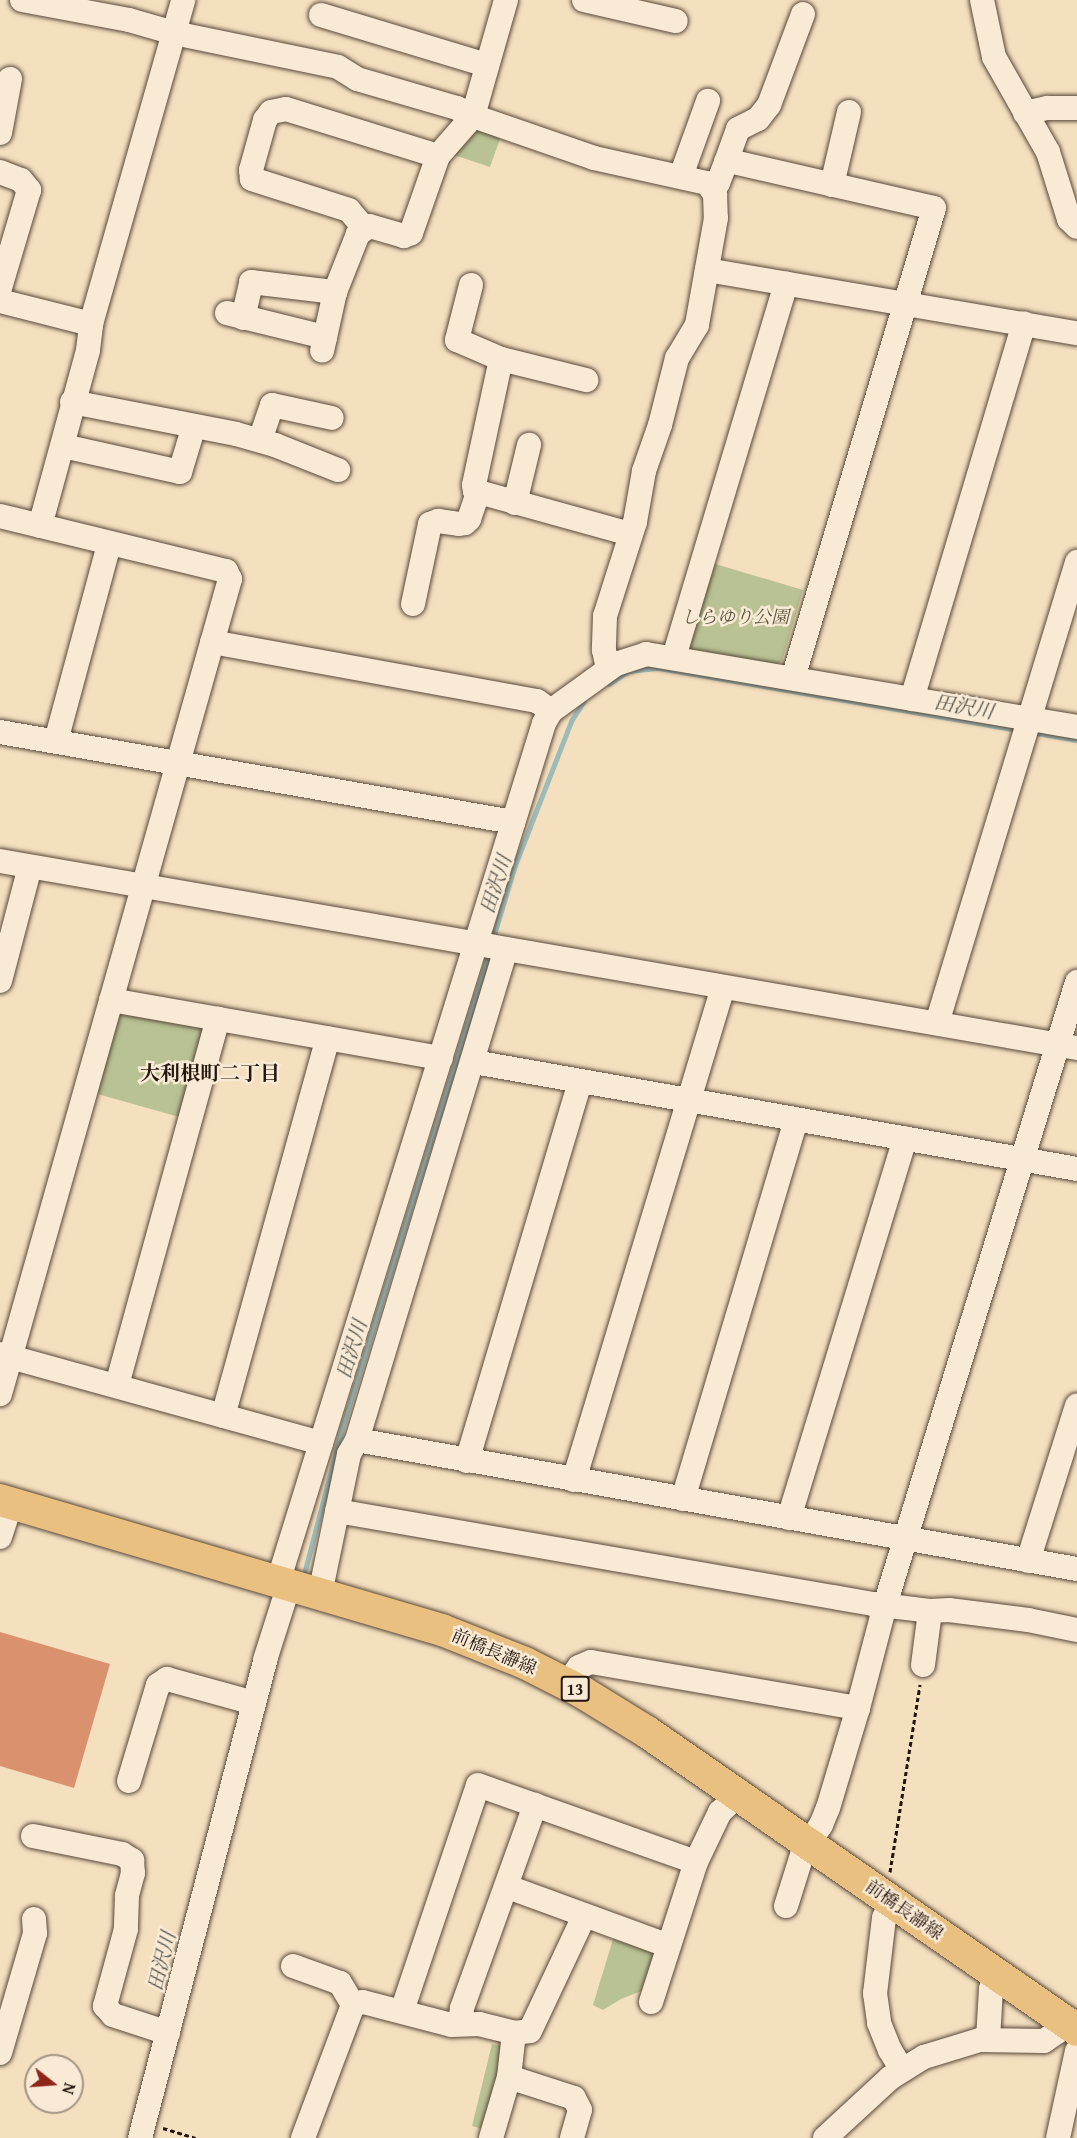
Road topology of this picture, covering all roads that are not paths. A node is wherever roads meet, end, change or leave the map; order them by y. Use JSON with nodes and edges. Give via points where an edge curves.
{"nodes":[{"id":1,"x":22,"y":0,"type":"edge"},
{"id":2,"x":183,"y":0,"type":"edge"},
{"id":3,"x":506,"y":0,"type":"edge"},
{"id":4,"x":584,"y":0,"type":"edge"},
{"id":5,"x":982,"y":0,"type":"edge"},
{"id":6,"x":803,"y":14,"type":"dead end"},
{"id":7,"x":321,"y":15,"type":"dead end"},
{"id":8,"x":676,"y":21,"type":"dead end"},
{"id":9,"x":174,"y":33,"type":"junction"},
{"id":10,"x":487,"y":65,"type":"junction"},
{"id":11,"x":10,"y":79,"type":"dead end"},
{"id":12,"x":708,"y":101,"type":"dead end"},
{"id":13,"x":1077,"y":108,"type":"edge"},
{"id":14,"x":849,"y":112,"type":"dead end"},
{"id":15,"x":1025,"y":113,"type":"junction"},
{"id":16,"x":473,"y":116,"type":"junction"},
{"id":17,"x":0,"y":133,"type":"edge"},
{"id":18,"x":438,"y":156,"type":"junction"},
{"id":19,"x":726,"y":162,"type":"junction"},
{"id":20,"x":0,"y":172,"type":"edge"},
{"id":21,"x":681,"y":176,"type":"junction"},
{"id":22,"x":832,"y":185,"type":"junction"},
{"id":23,"x":712,"y":187,"type":"junction"},
{"id":24,"x":1077,"y":226,"type":"edge"},
{"id":25,"x":364,"y":228,"type":"junction"},
{"id":26,"x":707,"y":270,"type":"junction"},
{"id":27,"x":786,"y":283,"type":"junction"},
{"id":28,"x":471,"y":285,"type":"dead end"},
{"id":29,"x":0,"y":288,"type":"edge"},
{"id":30,"x":335,"y":292,"type":"junction"},
{"id":31,"x":0,"y":302,"type":"edge"},
{"id":32,"x":905,"y":303,"type":"junction"},
{"id":33,"x":1024,"y":323,"type":"junction"},
{"id":34,"x":91,"y":324,"type":"junction"},
{"id":35,"x":1077,"y":333,"type":"edge"},
{"id":36,"x":501,"y":359,"type":"junction"},
{"id":37,"x":586,"y":380,"type":"dead end"},
{"id":38,"x":72,"y":402,"type":"junction"},
{"id":39,"x":332,"y":418,"type":"dead end"},
{"id":40,"x":194,"y":426,"type":"junction"},
{"id":41,"x":260,"y":441,"type":"junction"},
{"id":42,"x":530,"y":445,"type":"dead end"},
{"id":43,"x":63,"y":446,"type":"junction"},
{"id":44,"x":338,"y":470,"type":"dead end"},
{"id":45,"x":515,"y":503,"type":"junction"},
{"id":46,"x":474,"y":504,"type":"junction"},
{"id":47,"x":0,"y":516,"type":"edge"},
{"id":48,"x":40,"y":526,"type":"junction"},
{"id":49,"x":630,"y":534,"type":"junction"},
{"id":50,"x":110,"y":544,"type":"junction"},
{"id":51,"x":1077,"y":562,"type":"edge"},
{"id":52,"x":413,"y":604,"type":"dead end"},
{"id":53,"x":212,"y":642,"type":"junction"},
{"id":54,"x":674,"y":657,"type":"junction"},
{"id":55,"x":608,"y":669,"type":"junction"},
{"id":56,"x":793,"y":678,"type":"junction"},
{"id":57,"x":912,"y":699,"type":"junction"},
{"id":58,"x":551,"y":711,"type":"junction"},
{"id":59,"x":1029,"y":719,"type":"junction"},
{"id":60,"x":1077,"y":727,"type":"edge"},
{"id":61,"x":0,"y":732,"type":"edge"},
{"id":62,"x":56,"y":741,"type":"junction"},
{"id":63,"x":178,"y":763,"type":"junction"},
{"id":64,"x":513,"y":822,"type":"junction"},
{"id":65,"x":0,"y":861,"type":"edge"},
{"id":66,"x":30,"y":867,"type":"junction"},
{"id":67,"x":144,"y":886,"type":"junction"},
{"id":68,"x":476,"y":943,"type":"junction"},
{"id":69,"x":506,"y":949,"type":"junction"},
{"id":70,"x":0,"y":981,"type":"edge"},
{"id":71,"x":1077,"y":982,"type":"edge"},
{"id":72,"x":723,"y":987,"type":"junction"},
{"id":73,"x":111,"y":1000,"type":"junction"},
{"id":74,"x":218,"y":1019,"type":"junction"},
{"id":75,"x":937,"y":1023,"type":"junction"},
{"id":76,"x":328,"y":1038,"type":"junction"},
{"id":77,"x":1068,"y":1046,"type":"edge"},
{"id":78,"x":441,"y":1058,"type":"junction"},
{"id":79,"x":474,"y":1062,"type":"junction"},
{"id":80,"x":580,"y":1082,"type":"junction"},
{"id":81,"x":691,"y":1101,"type":"junction"},
{"id":82,"x":796,"y":1119,"type":"junction"},
{"id":83,"x":905,"y":1138,"type":"junction"},
{"id":84,"x":1021,"y":1160,"type":"junction"},
{"id":85,"x":1077,"y":1169,"type":"edge"},
{"id":86,"x":383,"y":1244,"type":"junction"},
{"id":87,"x":414,"y":1254,"type":"junction"},
{"id":88,"x":5,"y":1356,"type":"edge"},
{"id":89,"x":117,"y":1385,"type":"junction"},
{"id":90,"x":0,"y":1394,"type":"edge"},
{"id":91,"x":1077,"y":1406,"type":"edge"},
{"id":92,"x":224,"y":1416,"type":"junction"},
{"id":93,"x":357,"y":1440,"type":"junction"},
{"id":94,"x":321,"y":1443,"type":"junction"},
{"id":95,"x":467,"y":1461,"type":"junction"},
{"id":96,"x":574,"y":1480,"type":"junction"},
{"id":97,"x":683,"y":1499,"type":"junction"},
{"id":98,"x":5,"y":1502,"type":"edge"},
{"id":99,"x":337,"y":1511,"type":"junction"},
{"id":100,"x":789,"y":1518,"type":"junction"},
{"id":101,"x":0,"y":1537,"type":"edge"},
{"id":102,"x":907,"y":1538,"type":"junction"},
{"id":103,"x":1028,"y":1561,"type":"junction"},
{"id":104,"x":1077,"y":1569,"type":"edge"},
{"id":105,"x":284,"y":1583,"type":"junction"},
{"id":106,"x":320,"y":1594,"type":"junction"},
{"id":107,"x":885,"y":1605,"type":"junction"},
{"id":108,"x":930,"y":1611,"type":"junction"},
{"id":109,"x":1077,"y":1630,"type":"edge"},
{"id":110,"x":923,"y":1665,"type":"road end"},
{"id":111,"x":567,"y":1684,"type":"junction"},
{"id":112,"x":254,"y":1703,"type":"junction"},
{"id":113,"x":858,"y":1708,"type":"junction"},
{"id":114,"x":129,"y":1781,"type":"dead end"},
{"id":115,"x":739,"y":1794,"type":"junction"},
{"id":116,"x":535,"y":1805,"type":"junction"},
{"id":117,"x":33,"y":1836,"type":"dead end"},
{"id":118,"x":810,"y":1843,"type":"junction"},
{"id":119,"x":696,"y":1862,"type":"junction"},
{"id":120,"x":508,"y":1887,"type":"junction"},
{"id":121,"x":891,"y":1887,"type":"junction"},
{"id":122,"x":786,"y":1906,"type":"dead end"},
{"id":123,"x":584,"y":1916,"type":"junction"},
{"id":124,"x":34,"y":1919,"type":"dead end"},
{"id":125,"x":669,"y":1947,"type":"junction"},
{"id":126,"x":293,"y":1966,"type":"dead end"},
{"id":127,"x":997,"y":1976,"type":"junction"},
{"id":128,"x":651,"y":2002,"type":"dead end"},
{"id":129,"x":353,"y":2006,"type":"junction"},
{"id":130,"x":402,"y":2011,"type":"junction"},
{"id":131,"x":460,"y":2024,"type":"junction"},
{"id":132,"x":1071,"y":2026,"type":"edge"},
{"id":133,"x":168,"y":2033,"type":"junction"},
{"id":134,"x":514,"y":2033,"type":"junction"},
{"id":135,"x":988,"y":2039,"type":"junction"},
{"id":136,"x":1077,"y":2051,"type":"edge"},
{"id":137,"x":0,"y":2053,"type":"edge"},
{"id":138,"x":902,"y":2070,"type":"junction"},
{"id":139,"x":509,"y":2077,"type":"junction"},
{"id":140,"x":142,"y":2130,"type":"edge"},
{"id":141,"x":303,"y":2138,"type":"edge"},
{"id":142,"x":491,"y":2138,"type":"edge"},
{"id":143,"x":572,"y":2138,"type":"edge"},
{"id":144,"x":825,"y":2138,"type":"edge"},
{"id":145,"x":1058,"y":2138,"type":"edge"}],
"edges":[{"from":1,"to":9,"type":"street","via":[[129,20]]},
{"from":2,"to":9,"type":"street"},
{"from":3,"to":10,"type":"street"},
{"from":4,"to":8,"type":"street"},
{"from":5,"to":15,"type":"street","via":[[994,57]]},
{"from":6,"to":19,"type":"street","via":[[769,105],[758,119],[738,129]]},
{"from":7,"to":10,"type":"street"},
{"from":9,"to":16,"type":"street","via":[[338,67],[357,79]]},
{"from":9,"to":34,"type":"street"},
{"from":10,"to":16,"type":"street"},
{"from":11,"to":17,"type":"street"},
{"from":12,"to":21,"type":"street"},
{"from":13,"to":15,"type":"street"},
{"from":14,"to":22,"type":"street"},
{"from":15,"to":24,"type":"street","via":[[1048,152],[1069,219]]},
{"from":16,"to":18,"type":"street"},
{"from":16,"to":21,"type":"street","via":[[594,158]]},
{"from":18,"to":25,"type":"street","via":[[411,233],[404,236]]},
{"from":18,"to":25,"type":"street","via":[[286,109],[271,112],[265,120],[252,179],[349,210]]},
{"from":19,"to":22,"type":"street"},
{"from":19,"to":23,"type":"street","via":[[718,183]]},
{"from":20,"to":29,"type":"street","via":[[21,180],[29,190]]},
{"from":21,"to":23,"type":"street"},
{"from":22,"to":32,"type":"street","via":[[934,208]]},
{"from":23,"to":26,"type":"street","via":[[717,213]]},
{"from":25,"to":30,"type":"street"},
{"from":26,"to":27,"type":"street"},
{"from":26,"to":49,"type":"street","via":[[697,325],[677,358]]},
{"from":27,"to":32,"type":"street"},
{"from":27,"to":54,"type":"street"},
{"from":28,"to":36,"type":"street","via":[[457,340]]},
{"from":30,"to":30,"type":"street","via":[[323,344],[235,316],[251,282]]},
{"from":31,"to":34,"type":"street"},
{"from":32,"to":33,"type":"street"},
{"from":32,"to":56,"type":"street"},
{"from":33,"to":35,"type":"street"},
{"from":33,"to":57,"type":"street"},
{"from":34,"to":38,"type":"street","via":[[88,350]]},
{"from":36,"to":37,"type":"street"},
{"from":36,"to":46,"type":"street","via":[[474,485]]},
{"from":38,"to":40,"type":"street"},
{"from":38,"to":43,"type":"street"},
{"from":39,"to":41,"type":"street","via":[[272,405]]},
{"from":40,"to":41,"type":"street"},
{"from":40,"to":43,"type":"street","via":[[180,472]]},
{"from":41,"to":44,"type":"street"},
{"from":42,"to":45,"type":"street"},
{"from":43,"to":48,"type":"street"},
{"from":45,"to":46,"type":"street"},
{"from":45,"to":49,"type":"street"},
{"from":46,"to":52,"type":"street","via":[[469,519],[459,524],[430,524]]},
{"from":47,"to":48,"type":"street"},
{"from":48,"to":50,"type":"street"},
{"from":49,"to":55,"type":"street","via":[[605,616]]},
{"from":50,"to":53,"type":"street","via":[[226,571],[229,574]]},
{"from":50,"to":62,"type":"street"},
{"from":51,"to":59,"type":"street"},
{"from":53,"to":58,"type":"street","via":[[537,701]]},
{"from":53,"to":63,"type":"street"},
{"from":54,"to":55,"type":"street","via":[[637,656]]},
{"from":54,"to":56,"type":"street"},
{"from":55,"to":58,"type":"street"},
{"from":56,"to":57,"type":"street"},
{"from":57,"to":59,"type":"street"},
{"from":58,"to":64,"type":"street"},
{"from":59,"to":60,"type":"street"},
{"from":59,"to":75,"type":"street"},
{"from":61,"to":62,"type":"street"},
{"from":62,"to":63,"type":"street"},
{"from":63,"to":64,"type":"street"},
{"from":63,"to":67,"type":"street"},
{"from":64,"to":68,"type":"street"},
{"from":65,"to":66,"type":"street"},
{"from":66,"to":67,"type":"street"},
{"from":66,"to":70,"type":"street"},
{"from":67,"to":68,"type":"street"},
{"from":67,"to":73,"type":"street"},
{"from":68,"to":69,"type":"street"},
{"from":68,"to":78,"type":"street"},
{"from":69,"to":72,"type":"street"},
{"from":69,"to":79,"type":"street"},
{"from":71,"to":77,"type":"street"},
{"from":72,"to":75,"type":"street"},
{"from":72,"to":81,"type":"street"},
{"from":73,"to":74,"type":"street"},
{"from":73,"to":88,"type":"street"},
{"from":74,"to":76,"type":"street"},
{"from":74,"to":89,"type":"street"},
{"from":75,"to":77,"type":"street"},
{"from":76,"to":78,"type":"street"},
{"from":76,"to":92,"type":"street"},
{"from":77,"to":84,"type":"street"},
{"from":78,"to":86,"type":"street"},
{"from":79,"to":80,"type":"street"},
{"from":79,"to":87,"type":"street"},
{"from":80,"to":81,"type":"street"},
{"from":80,"to":95,"type":"street"},
{"from":81,"to":82,"type":"street"},
{"from":81,"to":96,"type":"street"},
{"from":82,"to":83,"type":"street"},
{"from":82,"to":97,"type":"street"},
{"from":83,"to":84,"type":"street"},
{"from":83,"to":100,"type":"street"},
{"from":84,"to":85,"type":"street"},
{"from":84,"to":102,"type":"street"},
{"from":86,"to":87,"type":"street"},
{"from":86,"to":94,"type":"street"},
{"from":87,"to":93,"type":"street"},
{"from":88,"to":89,"type":"street"},
{"from":88,"to":90,"type":"street"},
{"from":89,"to":92,"type":"street"},
{"from":91,"to":103,"type":"street"},
{"from":92,"to":94,"type":"street"},
{"from":93,"to":95,"type":"street"},
{"from":93,"to":99,"type":"street","via":[[349,1454]]},
{"from":94,"to":105,"type":"street"},
{"from":95,"to":96,"type":"street"},
{"from":96,"to":97,"type":"street"},
{"from":97,"to":100,"type":"street"},
{"from":98,"to":101,"type":"street"},
{"from":98,"to":105,"type":"main road","name":"前橋長瀞線","number":"13"},
{"from":99,"to":106,"type":"street"},
{"from":99,"to":107,"type":"street"},
{"from":100,"to":102,"type":"street"},
{"from":102,"to":103,"type":"street"},
{"from":102,"to":107,"type":"street"},
{"from":103,"to":104,"type":"street"},
{"from":105,"to":106,"type":"main road","name":"前橋長瀞線","number":"13"},
{"from":105,"to":112,"type":"street"},
{"from":106,"to":111,"type":"main road","name":"前橋長瀞線","number":"13","via":[[472,1640]]},
{"from":107,"to":108,"type":"street"},
{"from":107,"to":113,"type":"street"},
{"from":108,"to":109,"type":"street","via":[[1017,1619]]},
{"from":108,"to":110,"type":"street"},
{"from":111,"to":113,"type":"street","via":[[579,1667],[591,1662]]},
{"from":111,"to":115,"type":"main road","name":"前橋長瀞線","number":"13"},
{"from":112,"to":114,"type":"street","via":[[167,1679],[158,1685]]},
{"from":112,"to":133,"type":"street"},
{"from":113,"to":118,"type":"street","via":[[828,1808]]},
{"from":115,"to":118,"type":"main road","name":"前橋長瀞線","number":"13"},
{"from":115,"to":119,"type":"street","via":[[720,1812]]},
{"from":116,"to":119,"type":"street"},
{"from":116,"to":120,"type":"street"},
{"from":116,"to":130,"type":"street","via":[[478,1785]]},
{"from":117,"to":133,"type":"street","via":[[122,1854],[132,1860],[126,1929],[105,2006],[113,2015]]},
{"from":118,"to":121,"type":"main road","name":"前橋長瀞線","number":"13"},
{"from":118,"to":122,"type":"street","via":[[802,1855]]},
{"from":119,"to":125,"type":"street"},
{"from":120,"to":123,"type":"street"},
{"from":120,"to":131,"type":"street","via":[[462,2008]]},
{"from":121,"to":127,"type":"main road","name":"前橋長瀞線","number":"13"},
{"from":121,"to":138,"type":"street","via":[[875,1993],[879,2023]]},
{"from":123,"to":125,"type":"street"},
{"from":123,"to":134,"type":"street","via":[[530,2031]]},
{"from":124,"to":137,"type":"street","via":[[35,1933]]},
{"from":125,"to":128,"type":"street"},
{"from":126,"to":129,"type":"street","via":[[340,1983]]},
{"from":127,"to":132,"type":"main road","name":"前橋長瀞線","number":"13"},
{"from":127,"to":135,"type":"street","via":[[991,1989]]},
{"from":129,"to":130,"type":"street","via":[[363,2002]]},
{"from":129,"to":141,"type":"street"},
{"from":130,"to":131,"type":"street"},
{"from":131,"to":134,"type":"street","via":[[479,2024]]},
{"from":132,"to":135,"type":"street","via":[[1044,2041]]},
{"from":133,"to":140,"type":"street"},
{"from":134,"to":139,"type":"street"},
{"from":135,"to":138,"type":"street","via":[[944,2049]]},
{"from":136,"to":145,"type":"street"},
{"from":138,"to":144,"type":"street"},
{"from":139,"to":142,"type":"street"},
{"from":139,"to":143,"type":"street","via":[[574,2098],[580,2110]]}]}
